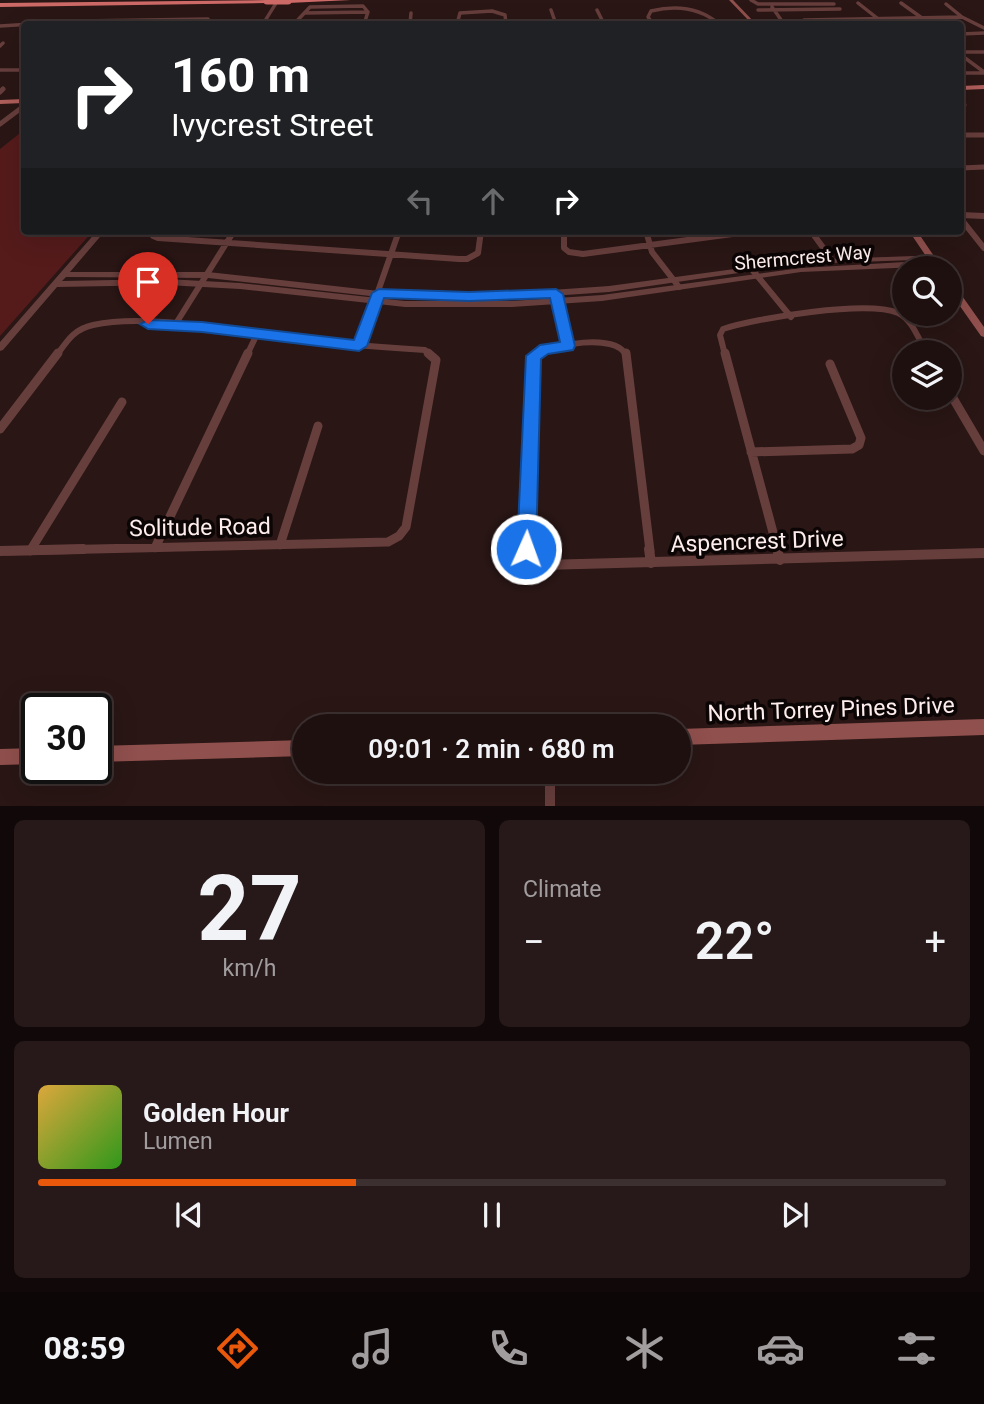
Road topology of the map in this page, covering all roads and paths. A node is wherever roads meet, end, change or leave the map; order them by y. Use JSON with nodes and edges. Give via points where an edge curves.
{"nodes":[{"id":1,"x":278,"y":0,"type":"edge"},
{"id":2,"x":348,"y":0,"type":"edge"},
{"id":3,"x":731,"y":0,"type":"edge"},
{"id":4,"x":751,"y":0,"type":"edge"},
{"id":5,"x":814,"y":0,"type":"edge"},
{"id":6,"x":267,"y":1,"type":"edge"},
{"id":7,"x":288,"y":1,"type":"edge"},
{"id":8,"x":769,"y":2,"type":"edge"},
{"id":9,"x":858,"y":3,"type":"dead end"},
{"id":10,"x":819,"y":4,"type":"junction"},
{"id":11,"x":834,"y":4,"type":"dead end"},
{"id":12,"x":901,"y":4,"type":"dead end"},
{"id":13,"x":946,"y":4,"type":"dead end"},
{"id":14,"x":0,"y":7,"type":"edge"},
{"id":15,"x":841,"y":9,"type":"dead end"},
{"id":16,"x":551,"y":10,"type":"dead end"},
{"id":17,"x":597,"y":10,"type":"dead end"},
{"id":18,"x":758,"y":10,"type":"dead end"},
{"id":19,"x":774,"y":10,"type":"junction"},
{"id":20,"x":826,"y":10,"type":"junction"},
{"id":21,"x":368,"y":12,"type":"junction"},
{"id":22,"x":305,"y":13,"type":"junction"},
{"id":23,"x":411,"y":13,"type":"dead end"},
{"id":24,"x":962,"y":17,"type":"junction"},
{"id":25,"x":837,"y":18,"type":"junction"},
{"id":26,"x":877,"y":18,"type":"junction"},
{"id":27,"x":922,"y":18,"type":"junction"},
{"id":28,"x":265,"y":21,"type":"edge"},
{"id":29,"x":298,"y":21,"type":"edge"},
{"id":30,"x":366,"y":21,"type":"edge"},
{"id":31,"x":410,"y":21,"type":"edge"},
{"id":32,"x":457,"y":21,"type":"edge"},
{"id":33,"x":506,"y":21,"type":"edge"},
{"id":34,"x":555,"y":21,"type":"edge"},
{"id":35,"x":602,"y":21,"type":"edge"},
{"id":36,"x":652,"y":21,"type":"edge"},
{"id":37,"x":715,"y":21,"type":"edge"},
{"id":38,"x":751,"y":21,"type":"edge"},
{"id":39,"x":782,"y":21,"type":"edge"},
{"id":40,"x":805,"y":21,"type":"edge"},
{"id":41,"x":21,"y":25,"type":"edge"},
{"id":42,"x":0,"y":26,"type":"edge"},
{"id":43,"x":984,"y":28,"type":"edge"},
{"id":44,"x":984,"y":33,"type":"edge"},
{"id":45,"x":964,"y":34,"type":"edge"},
{"id":46,"x":984,"y":52,"type":"edge"},
{"id":47,"x":964,"y":53,"type":"edge"},
{"id":48,"x":964,"y":55,"type":"edge"},
{"id":49,"x":21,"y":69,"type":"edge"},
{"id":50,"x":0,"y":70,"type":"edge"},
{"id":51,"x":984,"y":72,"type":"edge"},
{"id":52,"x":964,"y":73,"type":"edge"},
{"id":53,"x":984,"y":87,"type":"edge"},
{"id":54,"x":964,"y":88,"type":"edge"},
{"id":55,"x":0,"y":102,"type":"edge"},
{"id":56,"x":21,"y":104,"type":"edge"},
{"id":57,"x":21,"y":106,"type":"edge"},
{"id":58,"x":0,"y":124,"type":"edge"},
{"id":59,"x":964,"y":135,"type":"edge"},
{"id":60,"x":984,"y":135,"type":"edge"},
{"id":61,"x":964,"y":167,"type":"edge"},
{"id":62,"x":984,"y":167,"type":"edge"},
{"id":63,"x":984,"y":216,"type":"edge"},
{"id":64,"x":964,"y":217,"type":"edge"},
{"id":65,"x":964,"y":221,"type":"edge"},
{"id":66,"x":97,"y":235,"type":"edge"},
{"id":67,"x":164,"y":235,"type":"edge"},
{"id":68,"x":232,"y":235,"type":"edge"},
{"id":69,"x":397,"y":235,"type":"edge"},
{"id":70,"x":480,"y":235,"type":"edge"},
{"id":71,"x":564,"y":235,"type":"edge"},
{"id":72,"x":647,"y":235,"type":"edge"},
{"id":73,"x":709,"y":235,"type":"edge"},
{"id":74,"x":813,"y":235,"type":"edge"},
{"id":75,"x":916,"y":235,"type":"edge"},
{"id":76,"x":229,"y":241,"type":"junction"},
{"id":77,"x":649,"y":245,"type":"junction"},
{"id":78,"x":984,"y":248,"type":"edge"},
{"id":79,"x":391,"y":256,"type":"junction"},
{"id":80,"x":930,"y":256,"type":"edge"},
{"id":81,"x":892,"y":259,"type":"edge"},
{"id":82,"x":832,"y":260,"type":"junction"},
{"id":83,"x":892,"y":266,"type":"edge"},
{"id":84,"x":753,"y":271,"type":"junction"},
{"id":85,"x":63,"y":274,"type":"junction"},
{"id":86,"x":205,"y":279,"type":"junction"},
{"id":87,"x":673,"y":279,"type":"junction"},
{"id":88,"x":55,"y":284,"type":"junction"},
{"id":89,"x":678,"y":287,"type":"junction"},
{"id":90,"x":378,"y":298,"type":"junction"},
{"id":91,"x":557,"y":298,"type":"junction"},
{"id":92,"x":962,"y":302,"type":"edge"},
{"id":93,"x":791,"y":317,"type":"junction"},
{"id":94,"x":175,"y":325,"type":"junction"},
{"id":95,"x":257,"y":334,"type":"junction"},
{"id":96,"x":984,"y":334,"type":"edge"},
{"id":97,"x":919,"y":340,"type":"edge"},
{"id":98,"x":359,"y":346,"type":"junction"},
{"id":99,"x":568,"y":346,"type":"junction"},
{"id":100,"x":0,"y":348,"type":"edge"},
{"id":101,"x":830,"y":364,"type":"dead end"},
{"id":102,"x":122,"y":402,"type":"dead end"},
{"id":103,"x":960,"y":410,"type":"edge"},
{"id":104,"x":318,"y":426,"type":"dead end"},
{"id":105,"x":0,"y":429,"type":"edge"},
{"id":106,"x":984,"y":451,"type":"edge"},
{"id":107,"x":751,"y":452,"type":"junction"},
{"id":108,"x":280,"y":545,"type":"junction"},
{"id":109,"x":155,"y":548,"type":"junction"},
{"id":110,"x":0,"y":551,"type":"edge"},
{"id":111,"x":30,"y":551,"type":"junction"},
{"id":112,"x":984,"y":553,"type":"edge"},
{"id":113,"x":780,"y":560,"type":"junction"},
{"id":114,"x":651,"y":563,"type":"junction"},
{"id":115,"x":984,"y":727,"type":"edge"},
{"id":116,"x":691,"y":737,"type":"edge"},
{"id":117,"x":292,"y":748,"type":"edge"},
{"id":118,"x":112,"y":754,"type":"edge"},
{"id":119,"x":21,"y":756,"type":"edge"},
{"id":120,"x":0,"y":757,"type":"edge"},
{"id":121,"x":550,"y":784,"type":"edge"},
{"id":122,"x":550,"y":806,"type":"edge"}],
"edges":[{"from":1,"to":28,"type":"street"},
{"from":2,"to":7,"type":"highway"},
{"from":3,"to":38,"type":"main road"},
{"from":4,"to":8,"type":"street"},
{"from":5,"to":10,"type":"street"},
{"from":6,"to":7,"type":"highway","bridge":true},
{"from":6,"to":14,"type":"highway"},
{"from":8,"to":10,"type":"street"},
{"from":8,"to":19,"type":"street"},
{"from":9,"to":26,"type":"street"},
{"from":10,"to":11,"type":"street"},
{"from":10,"to":20,"type":"street"},
{"from":12,"to":27,"type":"street"},
{"from":13,"to":24,"type":"street"},
{"from":15,"to":20,"type":"street"},
{"from":16,"to":34,"type":"street"},
{"from":17,"to":35,"type":"street"},
{"from":18,"to":19,"type":"street"},
{"from":19,"to":20,"type":"street"},
{"from":19,"to":39,"type":"street"},
{"from":20,"to":25,"type":"street"},
{"from":21,"to":22,"type":"street"},
{"from":21,"to":22,"type":"street","via":[[363,6],[310,7]]},
{"from":21,"to":30,"type":"street"},
{"from":22,"to":29,"type":"street"},
{"from":23,"to":31,"type":"street"},
{"from":24,"to":27,"type":"street"},
{"from":24,"to":43,"type":"street"},
{"from":25,"to":26,"type":"street"},
{"from":25,"to":40,"type":"street"},
{"from":26,"to":27,"type":"street"},
{"from":32,"to":33,"type":"street","via":[[463,12],[500,12]]},
{"from":36,"to":37,"type":"street","via":[[648,14],[652,10],[695,9]]},
{"from":41,"to":42,"type":"street"},
{"from":44,"to":45,"type":"street"},
{"from":46,"to":47,"type":"street"},
{"from":48,"to":51,"type":"street"},
{"from":49,"to":50,"type":"street"},
{"from":51,"to":52,"type":"street"},
{"from":53,"to":54,"type":"main road"},
{"from":55,"to":56,"type":"main road"},
{"from":57,"to":58,"type":"street"},
{"from":59,"to":60,"type":"street"},
{"from":61,"to":62,"type":"street"},
{"from":63,"to":64,"type":"street"},
{"from":65,"to":78,"type":"street"},
{"from":66,"to":85,"type":"street"},
{"from":67,"to":76,"type":"street"},
{"from":68,"to":76,"type":"street"},
{"from":69,"to":79,"type":"street"},
{"from":70,"to":79,"type":"street","via":[[473,257]]},
{"from":71,"to":77,"type":"street","via":[[564,248],[583,254]]},
{"from":72,"to":77,"type":"street"},
{"from":73,"to":77,"type":"street"},
{"from":74,"to":82,"type":"street"},
{"from":75,"to":80,"type":"main road"},
{"from":76,"to":79,"type":"street"},
{"from":76,"to":86,"type":"street"},
{"from":77,"to":87,"type":"street"},
{"from":79,"to":90,"type":"street"},
{"from":81,"to":82,"type":"street","name":"Shermcrest Way"},
{"from":82,"to":84,"type":"street","name":"Shermcrest Way"},
{"from":83,"to":84,"type":"street","name":"Shermcrest Way"},
{"from":84,"to":87,"type":"street","name":"Shermcrest Way"},
{"from":84,"to":89,"type":"street","name":"Shermcrest Way"},
{"from":84,"to":93,"type":"street"},
{"from":85,"to":86,"type":"street","name":"Shermcrest Way"},
{"from":85,"to":88,"type":"street"},
{"from":86,"to":88,"type":"street","name":"Shermcrest Way"},
{"from":86,"to":90,"type":"street","name":"Shermcrest Way"},
{"from":86,"to":94,"type":"street"},
{"from":87,"to":89,"type":"street"},
{"from":87,"to":91,"type":"street","name":"Shermcrest Way"},
{"from":88,"to":100,"type":"street"},
{"from":89,"to":91,"type":"street","name":"Shermcrest Way"},
{"from":90,"to":91,"type":"street","name":"Shermcrest Way","via":[[458,305]]},
{"from":90,"to":98,"type":"street"},
{"from":91,"to":99,"type":"street"},
{"from":92,"to":96,"type":"main road"},
{"from":93,"to":97,"type":"street","via":[[879,309],[906,318]]},
{"from":93,"to":107,"type":"street","via":[[723,329],[720,335]]},
{"from":94,"to":95,"type":"street"},
{"from":94,"to":105,"type":"street","via":[[92,323],[82,327]]},
{"from":95,"to":98,"type":"street"},
{"from":95,"to":109,"type":"street"},
{"from":98,"to":108,"type":"street","name":"Solitude Road","via":[[425,351],[436,360],[406,527],[388,542]]},
{"from":99,"to":114,"type":"street","via":[[612,343],[626,352]]},
{"from":99,"to":114,"type":"street","name":"Aspencrest Drive","via":[[533,356],[526,549],[543,565]]},
{"from":101,"to":107,"type":"street","via":[[861,438],[859,445],[852,449]]},
{"from":102,"to":111,"type":"street"},
{"from":103,"to":106,"type":"street"},
{"from":104,"to":108,"type":"street"},
{"from":107,"to":113,"type":"street"},
{"from":108,"to":109,"type":"street","name":"Solitude Road"},
{"from":109,"to":111,"type":"street","name":"Solitude Road"},
{"from":110,"to":111,"type":"street","name":"Solitude Road"},
{"from":112,"to":113,"type":"street","name":"Aspencrest Drive"},
{"from":113,"to":114,"type":"street","name":"Aspencrest Drive"},
{"from":115,"to":116,"type":"main road","name":"North Torrey Pines Drive"},
{"from":117,"to":118,"type":"main road"},
{"from":119,"to":120,"type":"main road"},
{"from":121,"to":122,"type":"street"}]}
